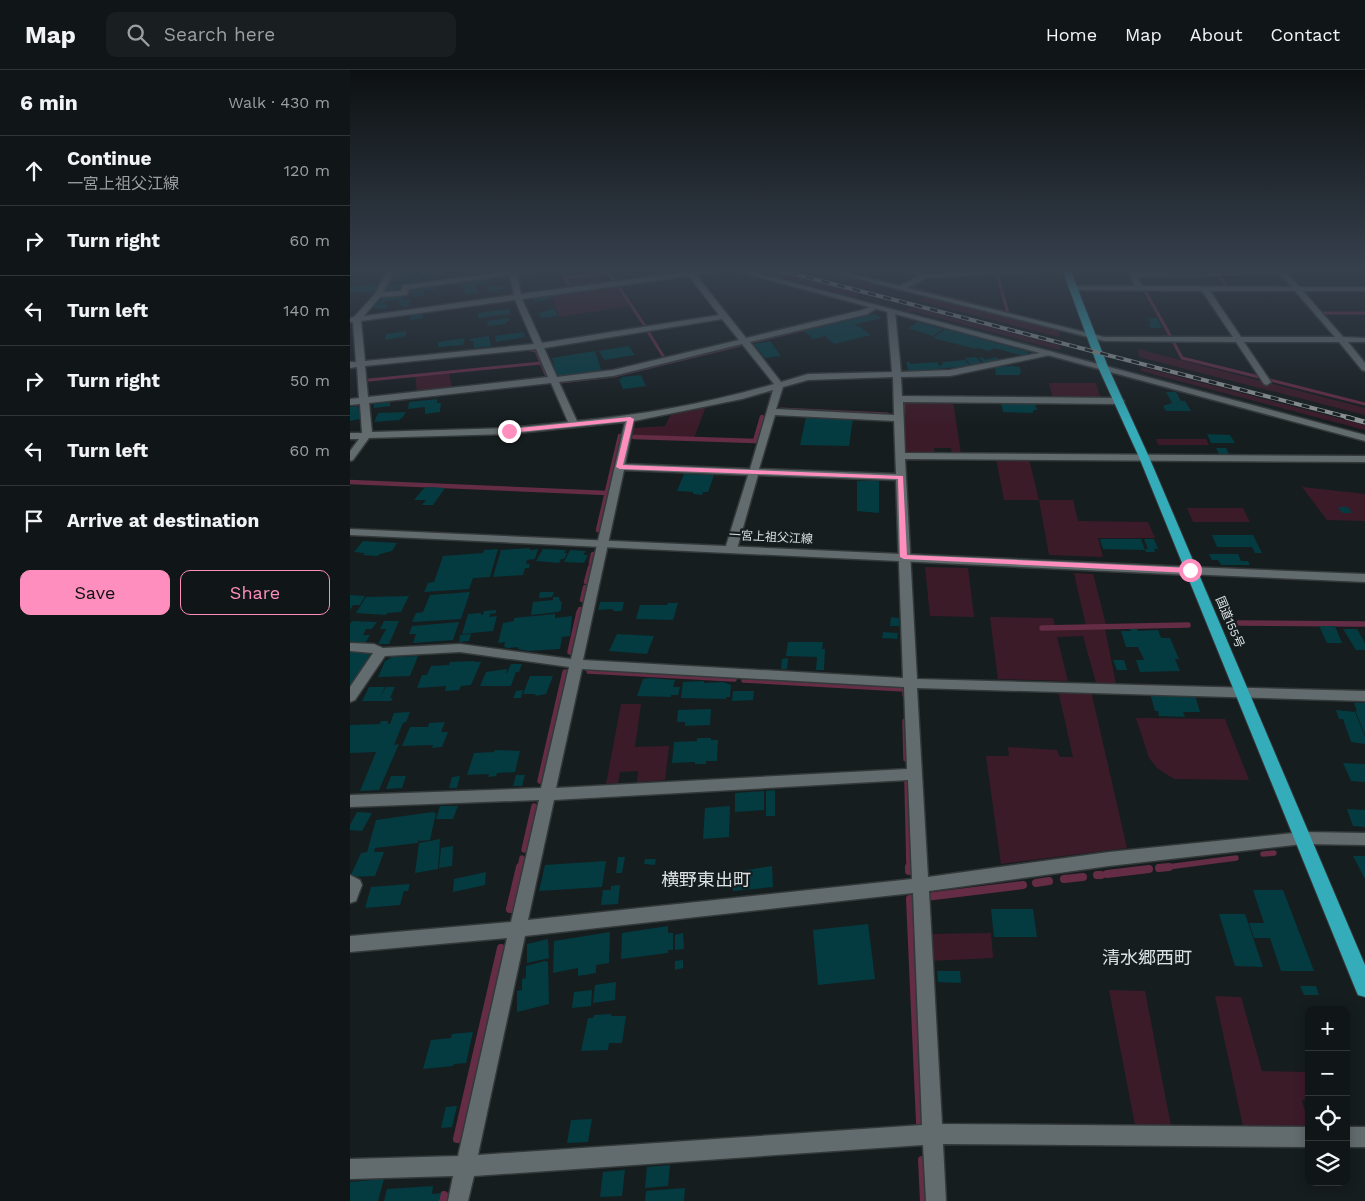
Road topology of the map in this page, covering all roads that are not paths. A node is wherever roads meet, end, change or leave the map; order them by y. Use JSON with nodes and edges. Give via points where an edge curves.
{"nodes":[{"id":1,"x":354,"y":322,"type":"edge"},
{"id":2,"x":528,"y":322,"type":"edge"},
{"id":3,"x":689,"y":322,"type":"edge"},
{"id":4,"x":729,"y":322,"type":"edge"},
{"id":5,"x":826,"y":322,"type":"edge"},
{"id":6,"x":892,"y":322,"type":"edge"},
{"id":7,"x":932,"y":322,"type":"edge"},
{"id":8,"x":1035,"y":322,"type":"edge"},
{"id":9,"x":1086,"y":322,"type":"edge"},
{"id":10,"x":1227,"y":322,"type":"edge"},
{"id":11,"x":1326,"y":322,"type":"edge"},
{"id":12,"x":1091,"y":336,"type":"junction"},
{"id":13,"x":1238,"y":339,"type":"junction"},
{"id":14,"x":1341,"y":340,"type":"junction"},
{"id":15,"x":1365,"y":340,"type":"edge"},
{"id":16,"x":745,"y":342,"type":"junction"},
{"id":17,"x":538,"y":346,"type":"junction"},
{"id":18,"x":1050,"y":353,"type":"junction"},
{"id":19,"x":361,"y":364,"type":"junction"},
{"id":20,"x":350,"y":365,"type":"edge"},
{"id":21,"x":1103,"y":366,"type":"junction"},
{"id":22,"x":1365,"y":368,"type":"edge"},
{"id":23,"x":897,"y":375,"type":"junction"},
{"id":24,"x":553,"y":380,"type":"junction"},
{"id":25,"x":1267,"y":382,"type":"dead end"},
{"id":26,"x":779,"y":385,"type":"junction"},
{"id":27,"x":898,"y":399,"type":"junction"},
{"id":28,"x":1119,"y":401,"type":"junction"},
{"id":29,"x":350,"y":402,"type":"edge"},
{"id":30,"x":364,"y":402,"type":"junction"},
{"id":31,"x":771,"y":412,"type":"junction"},
{"id":32,"x":899,"y":418,"type":"junction"},
{"id":33,"x":630,"y":419,"type":"junction"},
{"id":34,"x":574,"y":426,"type":"junction"},
{"id":35,"x":367,"y":435,"type":"junction"},
{"id":36,"x":350,"y":436,"type":"edge"},
{"id":37,"x":1365,"y":438,"type":"edge"},
{"id":38,"x":900,"y":456,"type":"junction"},
{"id":39,"x":1144,"y":457,"type":"junction"},
{"id":40,"x":350,"y":458,"type":"edge"},
{"id":41,"x":1365,"y":459,"type":"edge"},
{"id":42,"x":620,"y":467,"type":"junction"},
{"id":43,"x":753,"y":472,"type":"junction"},
{"id":44,"x":901,"y":477,"type":"junction"},
{"id":45,"x":350,"y":532,"type":"edge"},
{"id":46,"x":604,"y":543,"type":"junction"},
{"id":47,"x":731,"y":549,"type":"junction"},
{"id":48,"x":904,"y":557,"type":"junction"},
{"id":49,"x":1190,"y":570,"type":"junction"},
{"id":50,"x":1365,"y":578,"type":"edge"},
{"id":51,"x":350,"y":647,"type":"edge"},
{"id":52,"x":381,"y":652,"type":"junction"},
{"id":53,"x":577,"y":664,"type":"junction"},
{"id":54,"x":910,"y":682,"type":"junction"},
{"id":55,"x":1242,"y":691,"type":"junction"},
{"id":56,"x":1365,"y":696,"type":"edge"},
{"id":57,"x":350,"y":697,"type":"edge"},
{"id":58,"x":914,"y":774,"type":"junction"},
{"id":59,"x":548,"y":794,"type":"junction"},
{"id":60,"x":350,"y":801,"type":"edge"},
{"id":61,"x":1303,"y":838,"type":"junction"},
{"id":62,"x":1365,"y":839,"type":"edge"},
{"id":63,"x":350,"y":882,"type":"edge"},
{"id":64,"x":920,"y":885,"type":"junction"},
{"id":65,"x":350,"y":896,"type":"edge"},
{"id":66,"x":518,"y":929,"type":"junction"},
{"id":67,"x":350,"y":944,"type":"edge"},
{"id":68,"x":1365,"y":988,"type":"edge"},
{"id":69,"x":932,"y":1134,"type":"junction"},
{"id":70,"x":1305,"y":1137,"type":"edge"},
{"id":71,"x":1350,"y":1137,"type":"edge"},
{"id":72,"x":1365,"y":1137,"type":"edge"},
{"id":73,"x":466,"y":1166,"type":"junction"},
{"id":74,"x":350,"y":1169,"type":"edge"},
{"id":75,"x":458,"y":1201,"type":"edge"},
{"id":76,"x":936,"y":1201,"type":"edge"}],
"edges":[{"from":1,"to":19,"type":"street"},
{"from":2,"to":17,"type":"street"},
{"from":3,"to":17,"type":"street"},
{"from":4,"to":16,"type":"street"},
{"from":5,"to":16,"type":"street"},
{"from":6,"to":23,"type":"street"},
{"from":7,"to":18,"type":"street"},
{"from":8,"to":12,"type":"street"},
{"from":9,"to":12,"type":"highway","name":"国道155号"},
{"from":10,"to":13,"type":"street"},
{"from":11,"to":14,"type":"street"},
{"from":12,"to":13,"type":"street","via":[[1104,339]]},
{"from":12,"to":21,"type":"highway","name":"国道155号"},
{"from":13,"to":14,"type":"street"},
{"from":13,"to":25,"type":"street"},
{"from":14,"to":15,"type":"street"},
{"from":14,"to":22,"type":"street"},
{"from":16,"to":24,"type":"street","via":[[613,374]]},
{"from":16,"to":26,"type":"street"},
{"from":17,"to":19,"type":"street"},
{"from":17,"to":24,"type":"street"},
{"from":18,"to":21,"type":"street"},
{"from":18,"to":23,"type":"street","via":[[950,372]]},
{"from":19,"to":20,"type":"street"},
{"from":19,"to":30,"type":"street"},
{"from":21,"to":28,"type":"highway","name":"国道155号"},
{"from":21,"to":37,"type":"street"},
{"from":23,"to":26,"type":"street","via":[[808,377]]},
{"from":23,"to":27,"type":"street"},
{"from":24,"to":30,"type":"street"},
{"from":24,"to":34,"type":"street"},
{"from":26,"to":31,"type":"street"},
{"from":26,"to":33,"type":"street"},
{"from":27,"to":28,"type":"street"},
{"from":27,"to":32,"type":"street"},
{"from":28,"to":39,"type":"highway","name":"国道155号"},
{"from":29,"to":30,"type":"street"},
{"from":30,"to":35,"type":"street"},
{"from":31,"to":32,"type":"street"},
{"from":31,"to":43,"type":"street"},
{"from":32,"to":38,"type":"street"},
{"from":33,"to":34,"type":"street"},
{"from":33,"to":42,"type":"street"},
{"from":34,"to":35,"type":"street"},
{"from":35,"to":36,"type":"street"},
{"from":35,"to":40,"type":"street"},
{"from":38,"to":39,"type":"street"},
{"from":38,"to":44,"type":"street"},
{"from":39,"to":41,"type":"street"},
{"from":39,"to":49,"type":"highway","name":"国道155号"},
{"from":42,"to":43,"type":"street"},
{"from":42,"to":46,"type":"street"},
{"from":43,"to":44,"type":"street"},
{"from":43,"to":47,"type":"street"},
{"from":44,"to":48,"type":"street"},
{"from":45,"to":46,"type":"street","name":"一宮上祖父江線"},
{"from":46,"to":47,"type":"street","name":"一宮上祖父江線"},
{"from":46,"to":53,"type":"street"},
{"from":47,"to":48,"type":"street","name":"一宮上祖父江線"},
{"from":48,"to":49,"type":"street","name":"一宮上祖父江線"},
{"from":48,"to":54,"type":"street"},
{"from":49,"to":50,"type":"street","name":"一宮上祖父江線"},
{"from":49,"to":55,"type":"highway","name":"国道155号"},
{"from":51,"to":52,"type":"street","via":[[374,648]]},
{"from":52,"to":53,"type":"street","via":[[460,648]]},
{"from":52,"to":57,"type":"street"},
{"from":53,"to":54,"type":"street"},
{"from":53,"to":59,"type":"street"},
{"from":54,"to":55,"type":"street"},
{"from":54,"to":58,"type":"street"},
{"from":55,"to":56,"type":"street"},
{"from":55,"to":61,"type":"highway","name":"国道155号"},
{"from":58,"to":59,"type":"street"},
{"from":58,"to":64,"type":"street"},
{"from":59,"to":60,"type":"street"},
{"from":59,"to":66,"type":"street"},
{"from":61,"to":62,"type":"street"},
{"from":61,"to":64,"type":"street","via":[[1109,859]]},
{"from":61,"to":68,"type":"highway","name":"国道155号"},
{"from":63,"to":65,"type":"street","via":[[354,885]]},
{"from":64,"to":66,"type":"street"},
{"from":64,"to":69,"type":"street"},
{"from":66,"to":67,"type":"street"},
{"from":66,"to":73,"type":"street"},
{"from":69,"to":70,"type":"street"},
{"from":69,"to":73,"type":"street"},
{"from":69,"to":76,"type":"street"},
{"from":71,"to":72,"type":"street"},
{"from":73,"to":74,"type":"street"},
{"from":73,"to":75,"type":"street"}]}
